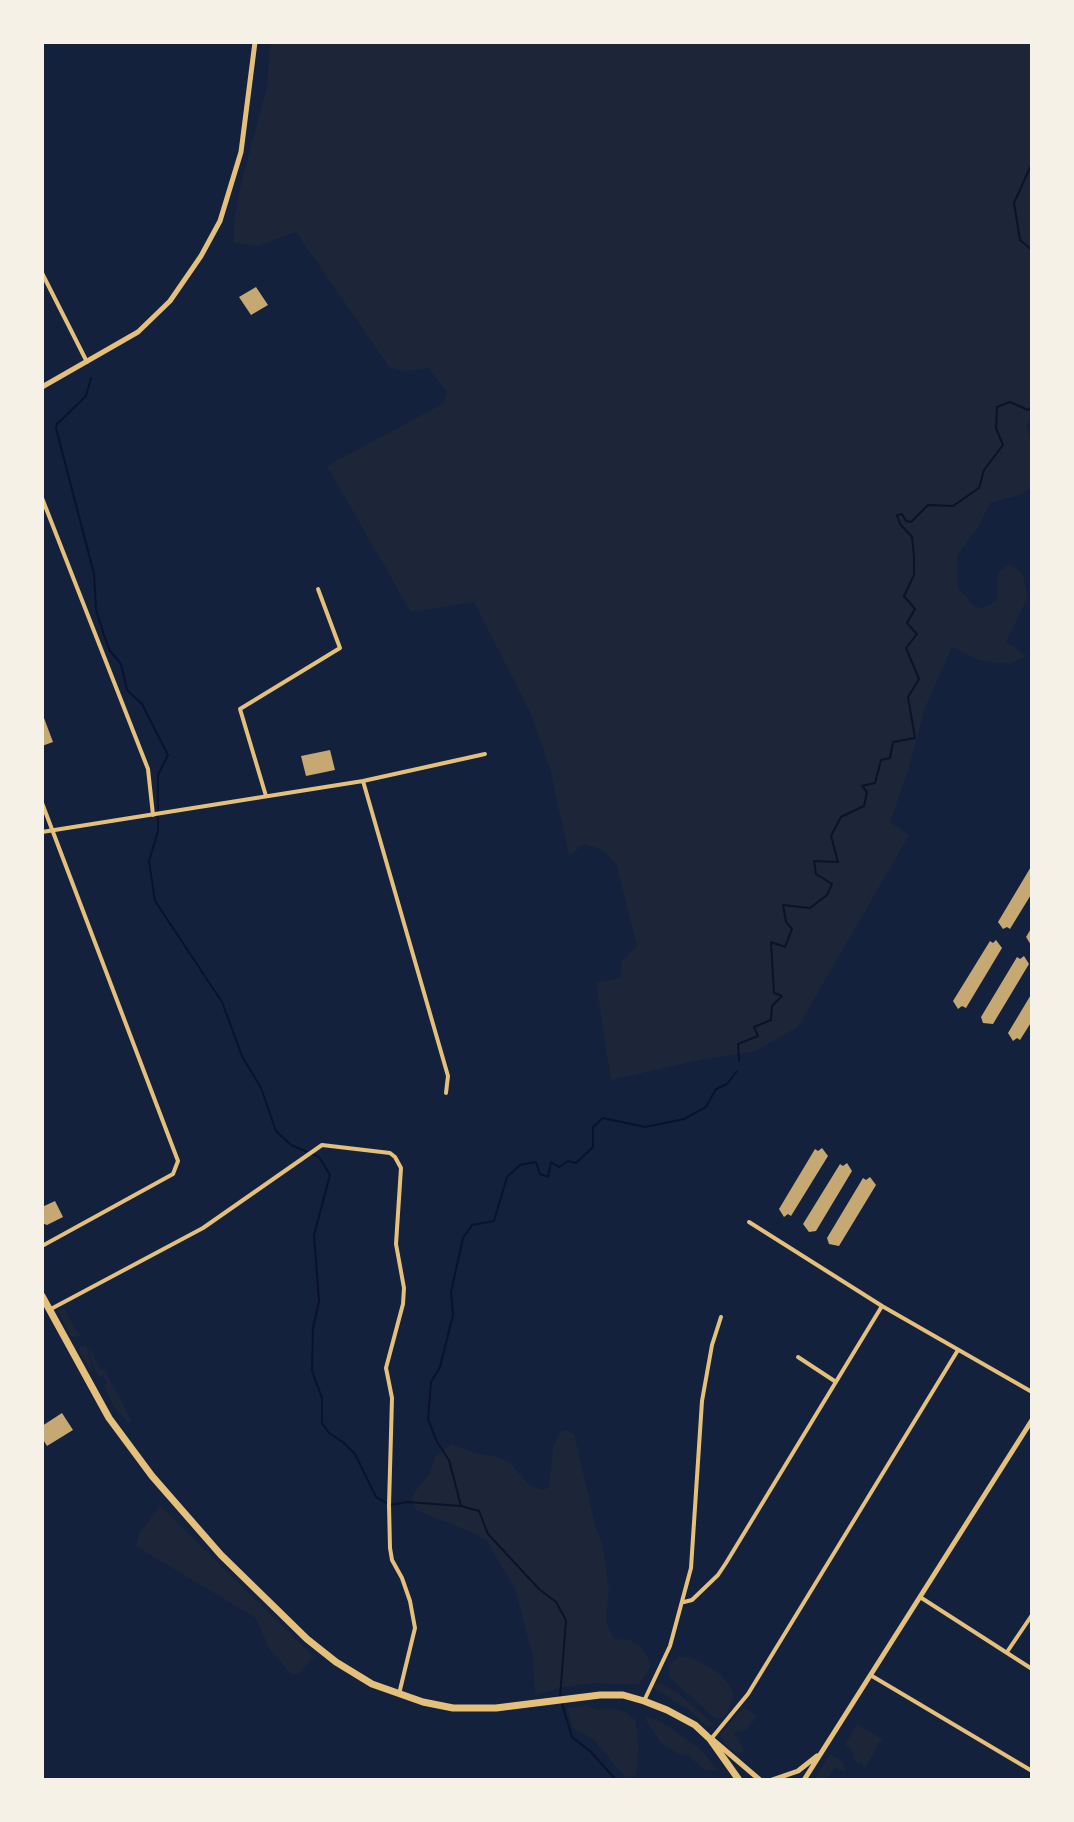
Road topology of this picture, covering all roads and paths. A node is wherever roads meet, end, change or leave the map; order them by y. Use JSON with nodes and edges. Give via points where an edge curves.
{"nodes":[{"id":1,"x":255,"y":42,"type":"edge"},
{"id":2,"x":42,"y":273,"type":"edge"},
{"id":3,"x":87,"y":363,"type":"junction"},
{"id":4,"x":42,"y":387,"type":"edge"},
{"id":5,"x":42,"y":498,"type":"edge"},
{"id":6,"x":318,"y":589,"type":"dead end"},
{"id":7,"x":485,"y":754,"type":"dead end"},
{"id":8,"x":363,"y":781,"type":"junction"},
{"id":9,"x":266,"y":796,"type":"junction"},
{"id":10,"x":42,"y":803,"type":"edge"},
{"id":11,"x":153,"y":816,"type":"junction"},
{"id":12,"x":52,"y":830,"type":"junction"},
{"id":13,"x":42,"y":832,"type":"edge"},
{"id":14,"x":446,"y":1093,"type":"dead end"},
{"id":15,"x":748,"y":1222,"type":"dead end"},
{"id":16,"x":42,"y":1246,"type":"edge"},
{"id":17,"x":42,"y":1296,"type":"edge"},
{"id":18,"x":882,"y":1306,"type":"junction"},
{"id":19,"x":49,"y":1310,"type":"junction"},
{"id":20,"x":721,"y":1317,"type":"dead end"},
{"id":21,"x":958,"y":1350,"type":"junction"},
{"id":22,"x":798,"y":1357,"type":"dead end"},
{"id":23,"x":836,"y":1382,"type":"junction"},
{"id":24,"x":1032,"y":1392,"type":"edge"},
{"id":25,"x":1032,"y":1420,"type":"edge"},
{"id":26,"x":920,"y":1597,"type":"junction"},
{"id":27,"x":684,"y":1602,"type":"junction"},
{"id":28,"x":1032,"y":1615,"type":"edge"},
{"id":29,"x":1007,"y":1652,"type":"junction"},
{"id":30,"x":1032,"y":1669,"type":"edge"},
{"id":31,"x":872,"y":1676,"type":"junction"},
{"id":32,"x":399,"y":1694,"type":"junction"},
{"id":33,"x":644,"y":1701,"type":"junction"},
{"id":34,"x":711,"y":1739,"type":"junction"},
{"id":35,"x":826,"y":1746,"type":"junction"},
{"id":36,"x":1032,"y":1771,"type":"edge"},
{"id":37,"x":739,"y":1780,"type":"edge"},
{"id":38,"x":760,"y":1780,"type":"edge"},
{"id":39,"x":772,"y":1780,"type":"edge"},
{"id":40,"x":804,"y":1780,"type":"edge"}],
"edges":[{"from":1,"to":3,"type":"street","via":[[240,152],[219,221],[201,256],[170,301],[138,332]]},
{"from":2,"to":3,"type":"street"},
{"from":3,"to":4,"type":"street"},
{"from":5,"to":11,"type":"street","via":[[148,770]]},
{"from":6,"to":9,"type":"street","via":[[340,648],[240,709]]},
{"from":7,"to":8,"type":"street"},
{"from":8,"to":9,"type":"street"},
{"from":8,"to":14,"type":"street","via":[[448,1076]]},
{"from":9,"to":11,"type":"street"},
{"from":10,"to":12,"type":"street"},
{"from":11,"to":12,"type":"street"},
{"from":12,"to":13,"type":"street"},
{"from":12,"to":16,"type":"street","via":[[178,1161],[173,1174]]},
{"from":15,"to":18,"type":"street"},
{"from":17,"to":19,"type":"main road"},
{"from":18,"to":21,"type":"street"},
{"from":18,"to":23,"type":"street"},
{"from":19,"to":32,"type":"main road","via":[[119,1433],[221,1556],[336,1662],[372,1684]]},
{"from":19,"to":32,"type":"street","via":[[203,1228],[322,1145],[390,1153],[399,1162],[396,1244],[404,1304],[386,1368],[392,1398],[389,1505],[392,1560],[408,1593],[415,1628]]},
{"from":20,"to":27,"type":"street","via":[[702,1401],[694,1544]]},
{"from":21,"to":24,"type":"street"},
{"from":21,"to":34,"type":"street","via":[[748,1694]]},
{"from":22,"to":23,"type":"street"},
{"from":23,"to":27,"type":"street","via":[[722,1569],[692,1600]]},
{"from":25,"to":26,"type":"street"},
{"from":26,"to":29,"type":"street"},
{"from":26,"to":31,"type":"street"},
{"from":27,"to":33,"type":"street","via":[[670,1646]]},
{"from":28,"to":29,"type":"street"},
{"from":29,"to":30,"type":"street"},
{"from":31,"to":35,"type":"street"},
{"from":31,"to":36,"type":"street"},
{"from":32,"to":33,"type":"main road","via":[[470,1709],[579,1697],[623,1695]]},
{"from":33,"to":34,"type":"main road","via":[[694,1725]]},
{"from":34,"to":37,"type":"main road"},
{"from":34,"to":38,"type":"street"},
{"from":35,"to":39,"type":"street","via":[[798,1771]]},
{"from":35,"to":40,"type":"street"}]}
